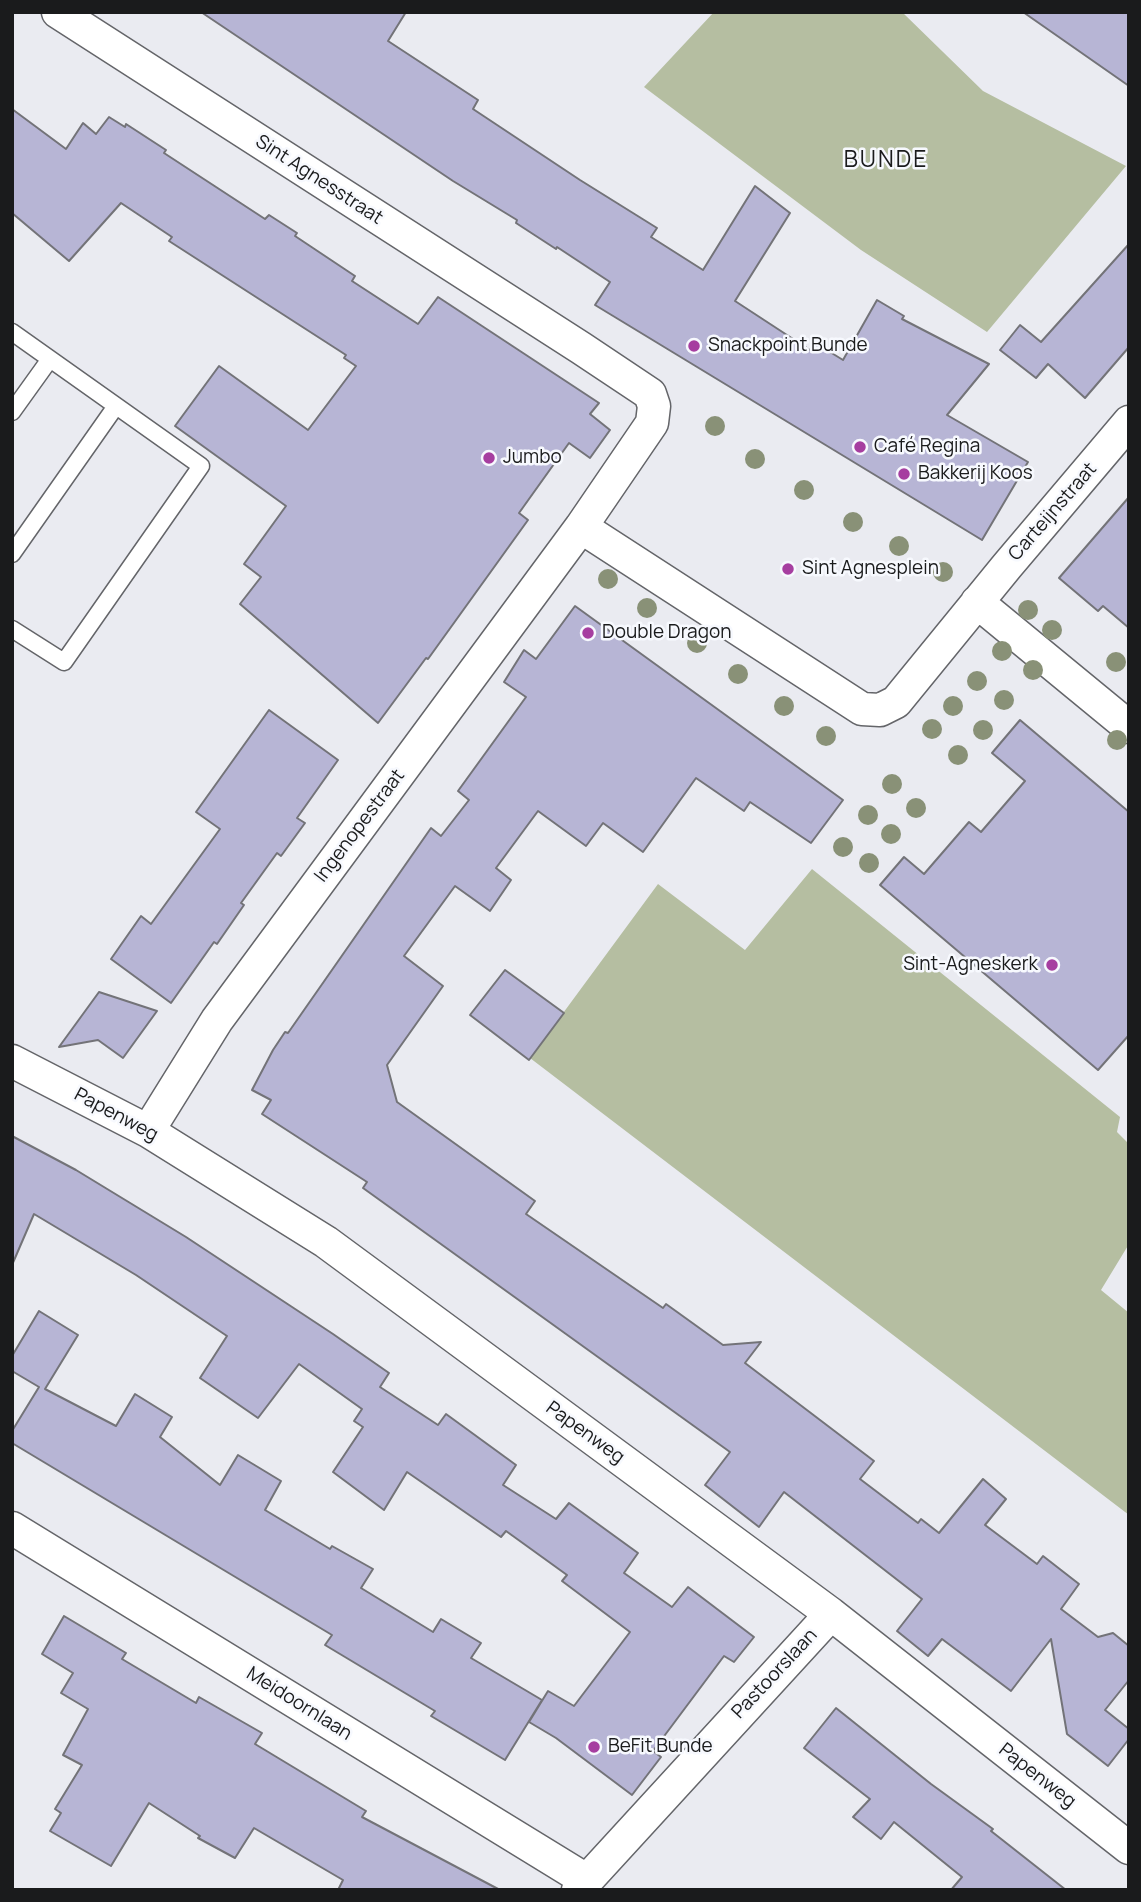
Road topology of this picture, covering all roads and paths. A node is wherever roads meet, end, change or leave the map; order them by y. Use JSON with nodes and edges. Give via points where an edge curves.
{"nodes":[{"id":1,"x":58,"y":12,"type":"edge"},
{"id":2,"x":12,"y":332,"type":"edge"},
{"id":3,"x":50,"y":359,"type":"junction"},
{"id":4,"x":116,"y":405,"type":"junction"},
{"id":5,"x":12,"y":412,"type":"edge"},
{"id":6,"x":1129,"y":422,"type":"edge"},
{"id":7,"x":581,"y":527,"type":"junction"},
{"id":8,"x":14,"y":546,"type":"edge"},
{"id":9,"x":977,"y":602,"type":"junction"},
{"id":10,"x":12,"y":629,"type":"edge"},
{"id":11,"x":1129,"y":727,"type":"edge"},
{"id":12,"x":12,"y":1061,"type":"edge"},
{"id":13,"x":148,"y":1131,"type":"junction"},
{"id":14,"x":12,"y":1528,"type":"edge"},
{"id":15,"x":831,"y":1614,"type":"junction"},
{"id":16,"x":1129,"y":1848,"type":"edge"},
{"id":17,"x":582,"y":1885,"type":"edge"}],
"edges":[{"from":1,"to":7,"type":"street","name":"Sint Agnesstraat","via":[[650,394],[652,423]]},
{"from":2,"to":3,"type":"lane"},
{"from":3,"to":4,"type":"lane"},
{"from":3,"to":5,"type":"lane"},
{"from":4,"to":8,"type":"lane"},
{"from":4,"to":10,"type":"lane","via":[[201,466],[64,662]]},
{"from":6,"to":9,"type":"street","name":"Carteijnstraat"},
{"from":7,"to":9,"type":"street","via":[[862,709],[880,710],[896,702]]},
{"from":7,"to":13,"type":"street","name":"Ingenopestraat","via":[[217,1020]]},
{"from":9,"to":11,"type":"street"},
{"from":12,"to":13,"type":"street","name":"Papenweg"},
{"from":13,"to":15,"type":"street","name":"Papenweg","via":[[326,1242]]},
{"from":14,"to":17,"type":"street","name":"Meidoornlaan"},
{"from":15,"to":16,"type":"street","name":"Papenweg"},
{"from":15,"to":17,"type":"street","name":"Pastoorslaan"}]}
